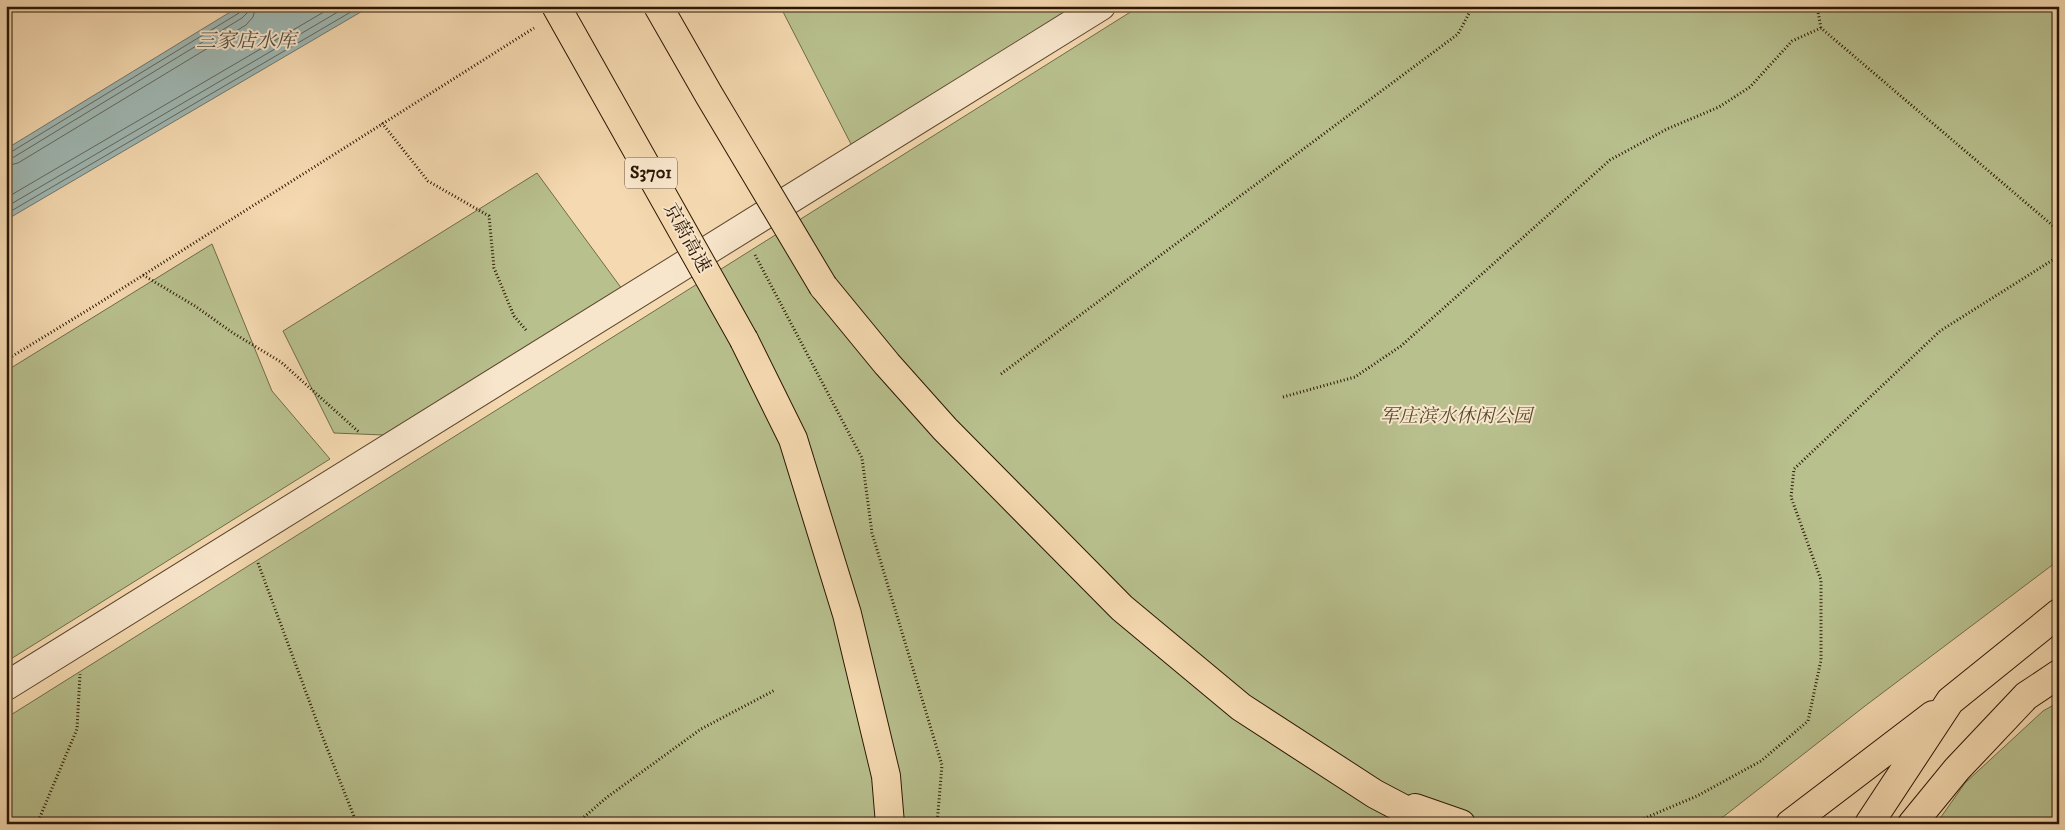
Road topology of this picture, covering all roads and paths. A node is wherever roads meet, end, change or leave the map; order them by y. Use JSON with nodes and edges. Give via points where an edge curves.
{"nodes":[{"id":1,"x":556,"y":6,"type":"edge"},
{"id":2,"x":658,"y":6,"type":"edge"},
{"id":3,"x":1101,"y":6,"type":"edge"},
{"id":4,"x":1473,"y":6,"type":"edge"},
{"id":5,"x":1817,"y":6,"type":"edge"},
{"id":6,"x":535,"y":27,"type":"dead end"},
{"id":7,"x":1821,"y":28,"type":"junction"},
{"id":8,"x":382,"y":123,"type":"junction"},
{"id":9,"x":742,"y":230,"type":"junction"},
{"id":10,"x":2059,"y":231,"type":"edge"},
{"id":11,"x":2059,"y":256,"type":"edge"},
{"id":12,"x":143,"y":275,"type":"junction"},
{"id":13,"x":545,"y":352,"type":"junction"},
{"id":14,"x":6,"y":360,"type":"edge"},
{"id":15,"x":1001,"y":374,"type":"dead end"},
{"id":16,"x":1283,"y":397,"type":"dead end"},
{"id":17,"x":381,"y":455,"type":"junction"},
{"id":18,"x":248,"y":537,"type":"junction"},
{"id":19,"x":2059,"y":613,"type":"edge"},
{"id":20,"x":82,"y":639,"type":"junction"},
{"id":21,"x":2059,"y":674,"type":"edge"},
{"id":22,"x":6,"y":686,"type":"edge"},
{"id":23,"x":775,"y":690,"type":"dead end"},
{"id":24,"x":1950,"y":702,"type":"junction"},
{"id":25,"x":1375,"y":794,"type":"junction"},
{"id":26,"x":37,"y":824,"type":"edge"},
{"id":27,"x":357,"y":824,"type":"edge"},
{"id":28,"x":576,"y":824,"type":"edge"},
{"id":29,"x":890,"y":824,"type":"edge"},
{"id":30,"x":937,"y":824,"type":"edge"},
{"id":31,"x":1432,"y":824,"type":"edge"},
{"id":32,"x":1461,"y":824,"type":"edge"},
{"id":33,"x":1632,"y":824,"type":"edge"},
{"id":34,"x":1790,"y":824,"type":"edge"},
{"id":35,"x":1869,"y":824,"type":"edge"},
{"id":36,"x":1912,"y":824,"type":"edge"}],
"edges":[{"from":1,"to":29,"type":"highway","name":"京蔚高速","number":"S3701","bridge":true,"via":[[744,340],[792,440],[847,614],[886,776]]},
{"from":2,"to":25,"type":"highway","bridge":true,"via":[[823,286],[945,429],[1122,608],[1241,707]]},
{"from":3,"to":9,"type":"street"},
{"from":4,"to":15,"type":"path","via":[[1458,34]]},
{"from":5,"to":7,"type":"path"},
{"from":6,"to":8,"type":"path"},
{"from":7,"to":10,"type":"path"},
{"from":7,"to":16,"type":"path","via":[[1792,41],[1750,87],[1719,107],[1667,129],[1610,160],[1401,346],[1355,377]]},
{"from":8,"to":12,"type":"path"},
{"from":8,"to":13,"type":"path","via":[[428,180],[489,216],[494,268],[514,316]]},
{"from":9,"to":13,"type":"street"},
{"from":9,"to":30,"type":"path","via":[[862,458],[872,533],[942,765]]},
{"from":11,"to":33,"type":"path","via":[[1940,330],[1794,469],[1791,497],[1820,580],[1821,660],[1808,721],[1761,761],[1697,796]]},
{"from":12,"to":14,"type":"path"},
{"from":12,"to":17,"type":"path","via":[[281,362],[344,417]]},
{"from":13,"to":17,"type":"street"},
{"from":17,"to":18,"type":"street"},
{"from":18,"to":20,"type":"street"},
{"from":18,"to":27,"type":"path"},
{"from":19,"to":24,"type":"highway"},
{"from":20,"to":22,"type":"street"},
{"from":20,"to":26,"type":"path","via":[[77,729]]},
{"from":21,"to":36,"type":"highway","via":[[2026,696]]},
{"from":23,"to":28,"type":"path","via":[[701,729],[606,798]]},
{"from":24,"to":34,"type":"highway"},
{"from":24,"to":35,"type":"highway"},
{"from":25,"to":31,"type":"highway"},
{"from":25,"to":32,"type":"highway"}]}
